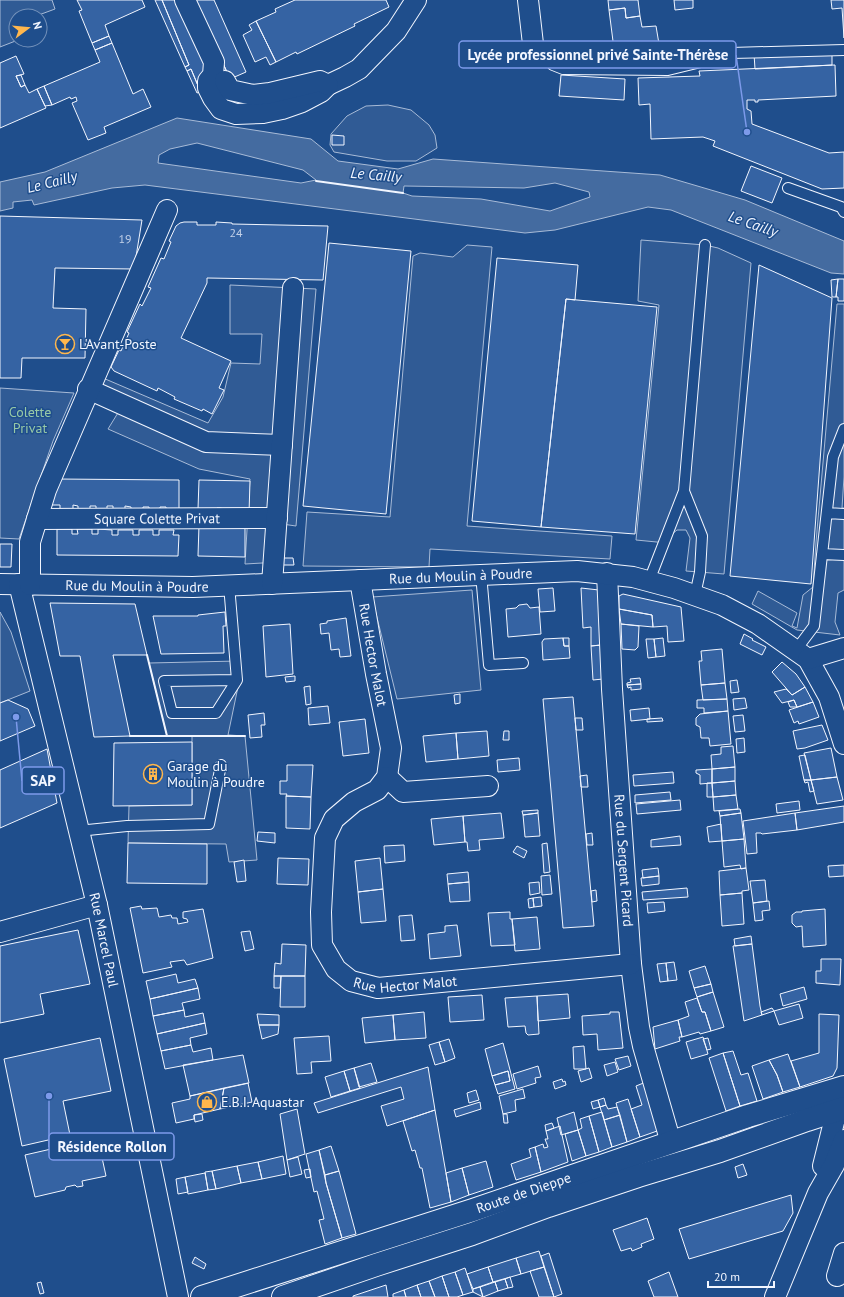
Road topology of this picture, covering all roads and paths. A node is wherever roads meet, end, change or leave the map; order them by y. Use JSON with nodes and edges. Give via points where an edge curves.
{"nodes":[{"id":1,"x":185,"y":0,"type":"edge"},
{"id":2,"x":416,"y":0,"type":"edge"},
{"id":3,"x":528,"y":0,"type":"edge"},
{"id":4,"x":533,"y":44,"type":"joint"},
{"id":5,"x":844,"y":50,"type":"edge"},
{"id":6,"x":225,"y":81,"type":"dead end"},
{"id":7,"x":328,"y":85,"type":"junction"},
{"id":8,"x":788,"y":188,"type":"dead end"},
{"id":9,"x":167,"y":210,"type":"dead end"},
{"id":10,"x":844,"y":212,"type":"edge"},
{"id":11,"x":705,"y":245,"type":"dead end"},
{"id":12,"x":293,"y":288,"type":"dead end"},
{"id":13,"x":88,"y":390,"type":"junction"},
{"id":14,"x":844,"y":429,"type":"edge"},
{"id":15,"x":282,"y":445,"type":"junction"},
{"id":16,"x":684,"y":491,"type":"junction"},
{"id":17,"x":827,"y":513,"type":"junction"},
{"id":18,"x":844,"y":514,"type":"edge"},
{"id":19,"x":277,"y":518,"type":"junction"},
{"id":20,"x":37,"y":519,"type":"junction"},
{"id":21,"x":822,"y":554,"type":"junction"},
{"id":22,"x":844,"y":555,"type":"edge"},
{"id":23,"x":607,"y":573,"type":"junction"},
{"id":24,"x":481,"y":574,"type":"junction"},
{"id":25,"x":360,"y":580,"type":"junction"},
{"id":26,"x":649,"y":581,"type":"junction"},
{"id":27,"x":16,"y":584,"type":"edge"},
{"id":28,"x":272,"y":584,"type":"junction"},
{"id":29,"x":229,"y":585,"type":"junction"},
{"id":30,"x":695,"y":595,"type":"junction"},
{"id":31,"x":844,"y":648,"type":"edge"},
{"id":32,"x":802,"y":655,"type":"junction"},
{"id":33,"x":523,"y":664,"type":"dead end"},
{"id":34,"x":237,"y":680,"type":"junction"},
{"id":35,"x":844,"y":744,"type":"edge"},
{"id":36,"x":221,"y":765,"type":"dead end"},
{"id":37,"x":387,"y":777,"type":"junction"},
{"id":38,"x":488,"y":786,"type":"dead end"},
{"id":39,"x":78,"y":831,"type":"junction"},
{"id":40,"x":97,"y":905,"type":"junction"},
{"id":41,"x":0,"y":932,"type":"edge"},
{"id":42,"x":632,"y":964,"type":"junction"},
{"id":43,"x":844,"y":1086,"type":"edge"},
{"id":44,"x":840,"y":1109,"type":"edge"},
{"id":45,"x":668,"y":1134,"type":"junction"},
{"id":46,"x":844,"y":1140,"type":"edge"},
{"id":47,"x":818,"y":1193,"type":"junction"},
{"id":48,"x":414,"y":1229,"type":"junction"},
{"id":49,"x":421,"y":1250,"type":"junction"},
{"id":50,"x":844,"y":1253,"type":"edge"},
{"id":51,"x":837,"y":1276,"type":"dead end"},
{"id":52,"x":178,"y":1297,"type":"edge"},
{"id":53,"x":202,"y":1297,"type":"edge"},
{"id":54,"x":283,"y":1297,"type":"edge"},
{"id":55,"x":775,"y":1297,"type":"edge"}],
"edges":[{"from":1,"to":7,"type":"street","via":[[214,62],[208,88],[221,109],[236,114],[282,109],[302,102],[321,92]]},
{"from":2,"to":7,"type":"street","via":[[396,31],[359,69]]},
{"from":3,"to":4,"type":"street"},
{"from":4,"to":5,"type":"lane","via":[[553,65],[563,70],[668,70],[731,53]]},
{"from":6,"to":7,"type":"street","via":[[230,90],[253,95],[320,81]]},
{"from":8,"to":10,"type":"lane","via":[[841,207]]},
{"from":9,"to":13,"type":"street"},
{"from":11,"to":16,"type":"lane"},
{"from":12,"to":15,"type":"street"},
{"from":13,"to":15,"type":"street","via":[[206,442]]},
{"from":13,"to":20,"type":"street","via":[[46,490]]},
{"from":14,"to":17,"type":"lane","via":[[833,457]]},
{"from":15,"to":19,"type":"street"},
{"from":16,"to":26,"type":"lane"},
{"from":16,"to":30,"type":"lane","via":[[702,536],[700,572]]},
{"from":17,"to":18,"type":"lane"},
{"from":17,"to":21,"type":"lane"},
{"from":19,"to":20,"type":"street","name":"Square Colette Privat"},
{"from":19,"to":28,"type":"street"},
{"from":20,"to":27,"type":"street"},
{"from":21,"to":22,"type":"lane"},
{"from":21,"to":32,"type":"lane","via":[[814,626]]},
{"from":23,"to":24,"type":"street","name":"Rue du Moulin à Poudre","via":[[577,571]]},
{"from":23,"to":26,"type":"street","name":"Rue du Moulin à Poudre"},
{"from":23,"to":42,"type":"street","name":"Rue du Sergent Picard","via":[[612,689]]},
{"from":24,"to":25,"type":"street","name":"Rue du Moulin à Poudre"},
{"from":24,"to":33,"type":"lane","via":[[489,665]]},
{"from":25,"to":28,"type":"street","name":"Rue du Moulin à Poudre"},
{"from":25,"to":37,"type":"street","name":"Rue Hector Malot","via":[[391,748]]},
{"from":26,"to":30,"type":"street","name":"Rue du Moulin à Poudre"},
{"from":27,"to":29,"type":"street","name":"Rue du Moulin à Poudre","via":[[193,587]]},
{"from":27,"to":39,"type":"street","name":"Rue Marcel Paul"},
{"from":28,"to":29,"type":"street","name":"Rue du Moulin à Poudre"},
{"from":29,"to":34,"type":"lane"},
{"from":30,"to":32,"type":"street","name":"Rue du Moulin à Poudre","via":[[722,605],[758,624]]},
{"from":31,"to":32,"type":"street"},
{"from":32,"to":35,"type":"street","name":"Rue du Moulin à Poudre","via":[[829,697]]},
{"from":34,"to":34,"type":"lane","via":[[171,681],[164,681],[172,713],[216,713]]},
{"from":36,"to":39,"type":"lane","via":[[209,824],[127,826]]},
{"from":37,"to":38,"type":"street","via":[[403,792]]},
{"from":37,"to":42,"type":"street","name":"Rue Hector Malot","via":[[377,790],[354,802],[334,819],[325,838],[322,945],[336,969],[351,981],[378,988]]},
{"from":39,"to":40,"type":"street","name":"Rue Marcel Paul"},
{"from":40,"to":41,"type":"street"},
{"from":40,"to":52,"type":"street","name":"Rue Marcel Paul"},
{"from":42,"to":45,"type":"street","name":"Rue du Sergent Picard","via":[[642,1040]]},
{"from":43,"to":44,"type":"street"},
{"from":43,"to":45,"type":"main road","name":"Route de Dieppe","via":[[748,1116]]},
{"from":44,"to":47,"type":"street","via":[[825,1155]]},
{"from":44,"to":49,"type":"main road","name":"Route de Dieppe"},
{"from":45,"to":48,"type":"main road","name":"Route de Dieppe"},
{"from":46,"to":47,"type":"street","via":[[834,1165]]},
{"from":47,"to":55,"type":"street"},
{"from":48,"to":49,"type":"main road"},
{"from":48,"to":53,"type":"main road","name":"Route de Dieppe"},
{"from":49,"to":54,"type":"main road","name":"Route de Dieppe"},
{"from":50,"to":51,"type":"street"}]}
